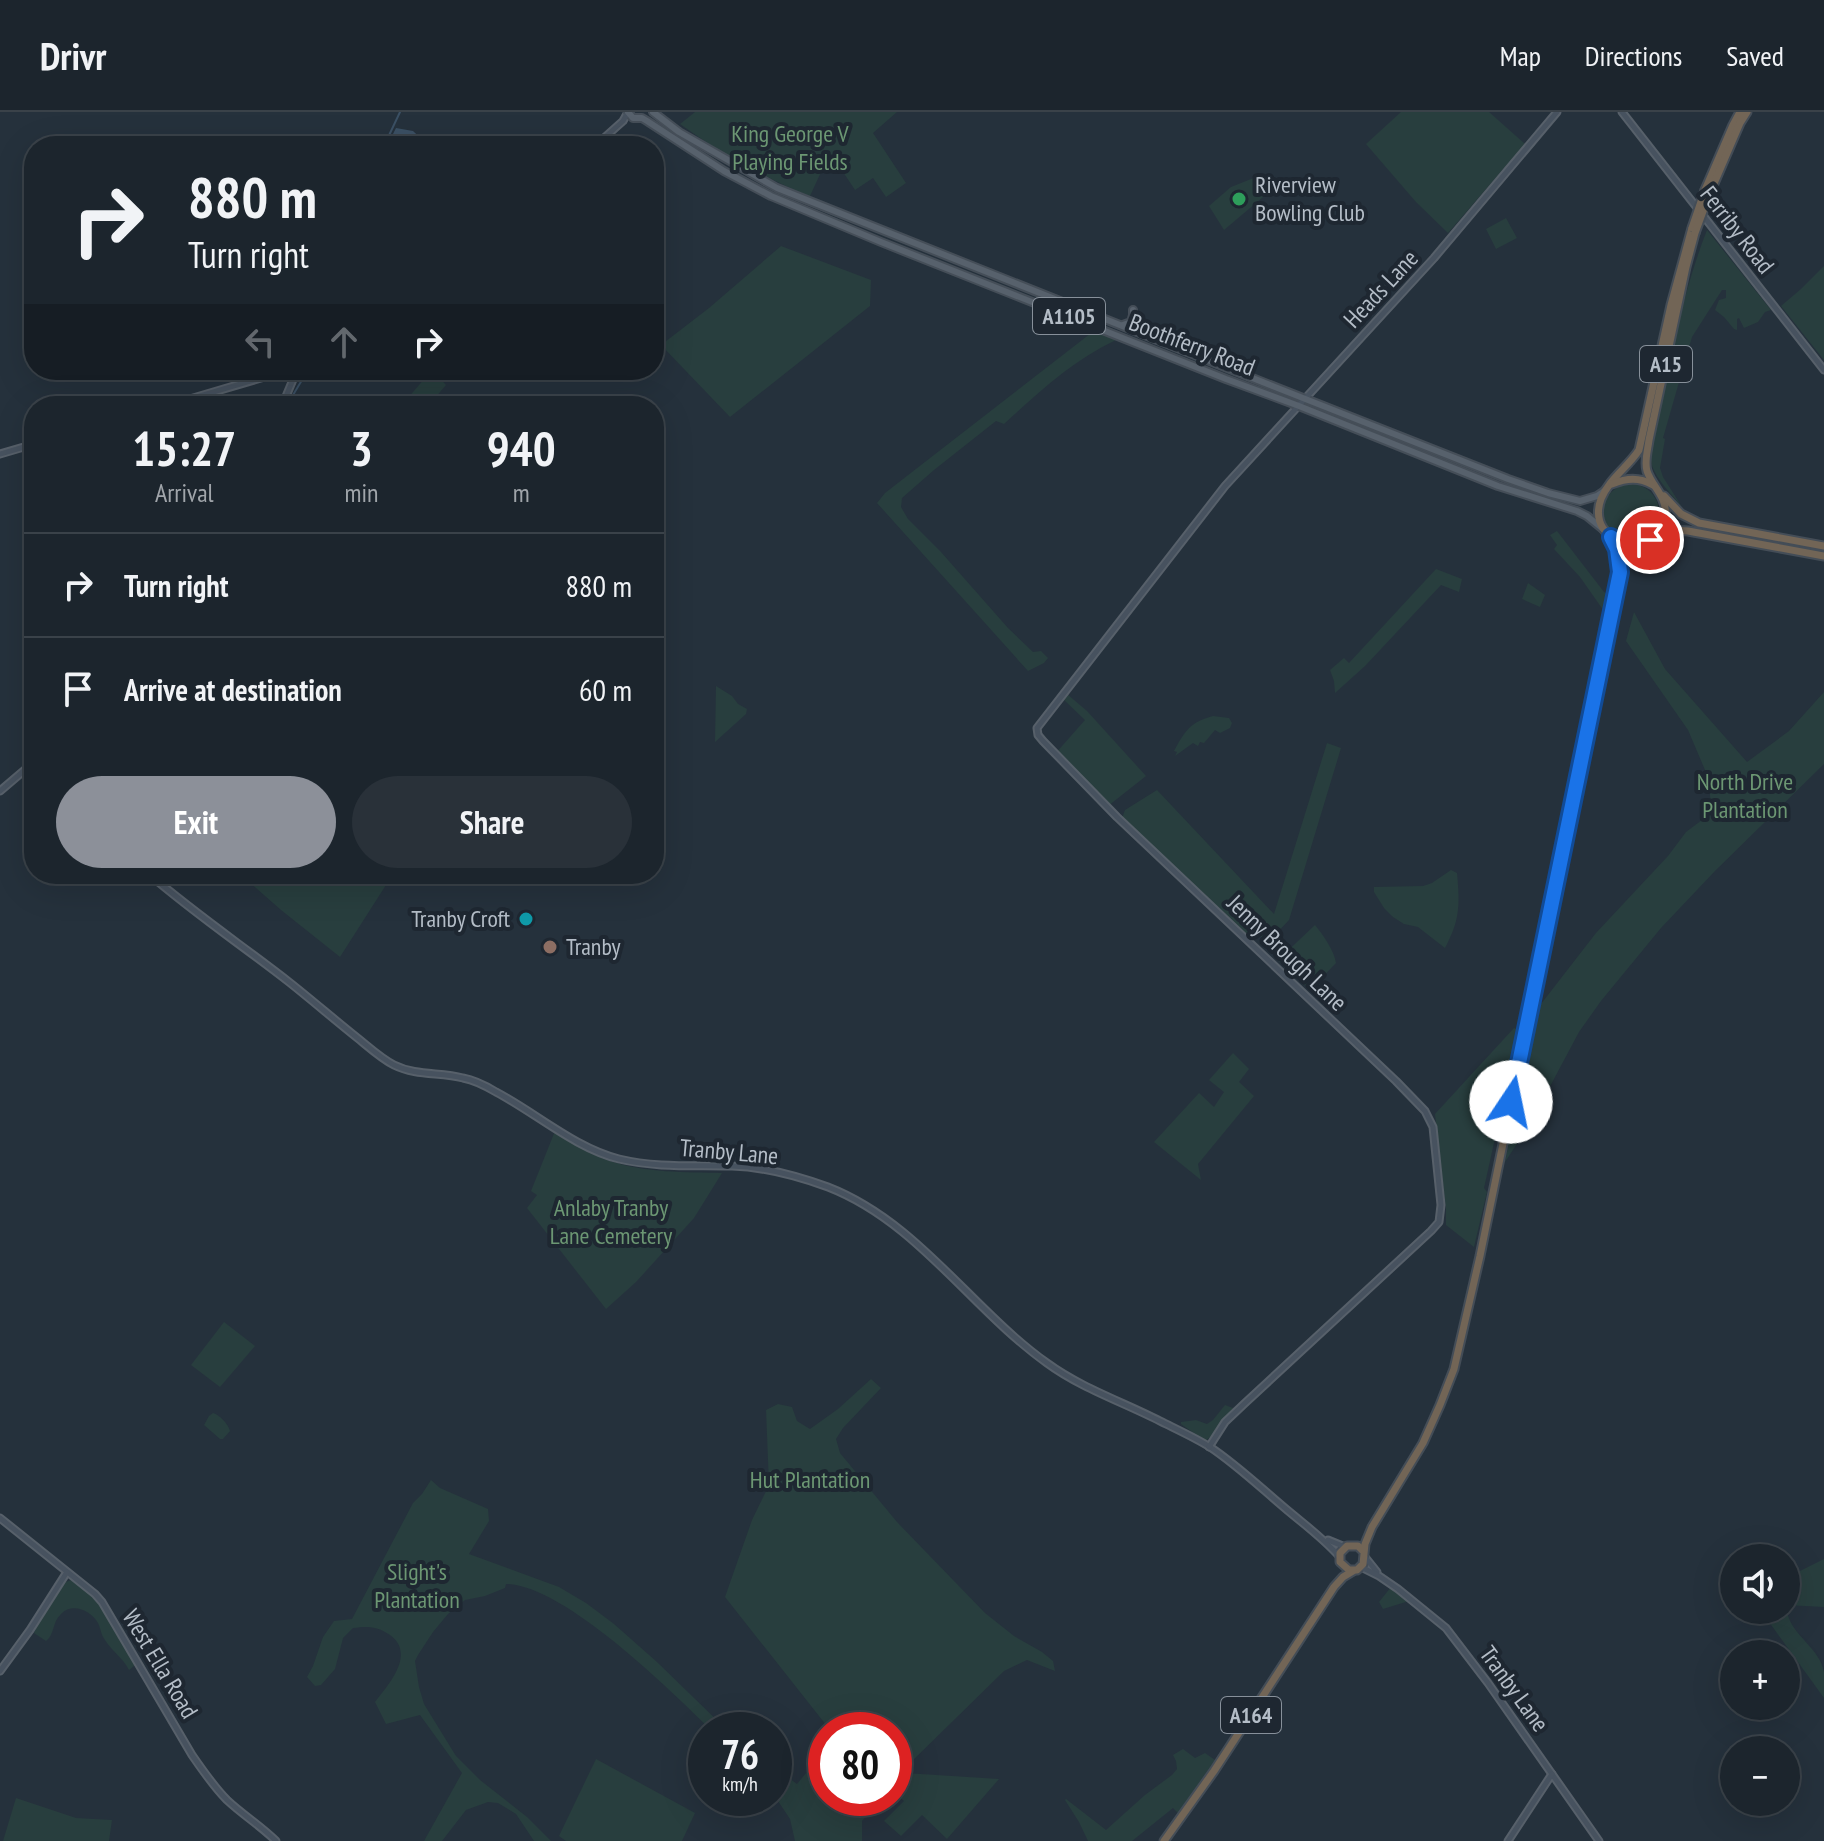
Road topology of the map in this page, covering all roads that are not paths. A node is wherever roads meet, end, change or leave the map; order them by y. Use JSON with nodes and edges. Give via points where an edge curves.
{"nodes":[{"id":1,"x":651,"y":112,"type":"edge"},
{"id":2,"x":1557,"y":112,"type":"edge"},
{"id":3,"x":1622,"y":112,"type":"edge"},
{"id":4,"x":1740,"y":112,"type":"edge"},
{"id":5,"x":1747,"y":112,"type":"edge"},
{"id":6,"x":629,"y":114,"type":"edge"},
{"id":7,"x":642,"y":118,"type":"junction"},
{"id":8,"x":606,"y":136,"type":"edge"},
{"id":9,"x":1707,"y":192,"type":"junction"},
{"id":10,"x":1694,"y":230,"type":"junction"},
{"id":11,"x":1133,"y":310,"type":"dead end"},
{"id":12,"x":1119,"y":325,"type":"junction"},
{"id":13,"x":1824,"y":370,"type":"edge"},
{"id":14,"x":254,"y":380,"type":"edge"},
{"id":15,"x":200,"y":396,"type":"edge"},
{"id":16,"x":1306,"y":398,"type":"junction"},
{"id":17,"x":1299,"y":406,"type":"junction"},
{"id":18,"x":24,"y":447,"type":"edge"},
{"id":19,"x":0,"y":454,"type":"edge"},
{"id":20,"x":1225,"y":486,"type":"joint"},
{"id":21,"x":1608,"y":488,"type":"junction"},
{"id":22,"x":1658,"y":489,"type":"junction"},
{"id":23,"x":1608,"y":534,"type":"junction"},
{"id":24,"x":1655,"y":536,"type":"junction"},
{"id":25,"x":1640,"y":544,"type":"junction"},
{"id":26,"x":1824,"y":546,"type":"edge"},
{"id":27,"x":1824,"y":556,"type":"edge"},
{"id":28,"x":1620,"y":572,"type":"junction"},
{"id":29,"x":24,"y":771,"type":"edge"},
{"id":30,"x":0,"y":791,"type":"edge"},
{"id":31,"x":161,"y":884,"type":"edge"},
{"id":32,"x":1209,"y":1447,"type":"junction"},
{"id":33,"x":0,"y":1518,"type":"edge"},
{"id":34,"x":1372,"y":1527,"type":"junction"},
{"id":35,"x":1323,"y":1538,"type":"junction"},
{"id":36,"x":1348,"y":1546,"type":"junction"},
{"id":37,"x":1365,"y":1555,"type":"junction"},
{"id":38,"x":1340,"y":1559,"type":"junction"},
{"id":39,"x":1357,"y":1569,"type":"junction"},
{"id":40,"x":67,"y":1572,"type":"junction"},
{"id":41,"x":1379,"y":1576,"type":"junction"},
{"id":42,"x":1334,"y":1587,"type":"junction"},
{"id":43,"x":0,"y":1671,"type":"edge"},
{"id":44,"x":1552,"y":1774,"type":"junction"},
{"id":45,"x":276,"y":1841,"type":"edge"},
{"id":46,"x":1164,"y":1841,"type":"edge"},
{"id":47,"x":1508,"y":1841,"type":"edge"},
{"id":48,"x":1599,"y":1841,"type":"edge"}],
"edges":[{"from":1,"to":7,"type":"main road"},
{"from":1,"to":12,"type":"main road","name":"Boothferry Road","number":"A1105","via":[[777,188]]},
{"from":2,"to":16,"type":"street","name":"Heads Lane"},
{"from":3,"to":13,"type":"street","name":"Ferriby Road"},
{"from":4,"to":9,"type":"highway"},
{"from":5,"to":9,"type":"highway"},
{"from":6,"to":7,"type":"main road"},
{"from":6,"to":8,"type":"street"},
{"from":7,"to":17,"type":"main road","name":"Boothferry Road","number":"A1105","via":[[771,196]]},
{"from":9,"to":10,"type":"highway","bridge":true},
{"from":10,"to":21,"type":"highway","number":"A15","via":[[1671,305],[1639,450]]},
{"from":10,"to":22,"type":"highway","number":"A15","via":[[1649,440],[1646,467]]},
{"from":11,"to":12,"type":"main road","via":[[1131,322]]},
{"from":12,"to":16,"type":"main road","name":"Boothferry Road","number":"A1105"},
{"from":14,"to":15,"type":"street"},
{"from":16,"to":17,"type":"street","name":"Heads Lane"},
{"from":16,"to":21,"type":"main road","name":"Boothferry Road","number":"A1105","via":[[1548,493],[1580,501]]},
{"from":17,"to":20,"type":"street","name":"Heads Lane"},
{"from":17,"to":23,"type":"main road","name":"Boothferry Road","number":"A1105","via":[[1498,486],[1577,511]]},
{"from":18,"to":19,"type":"street"},
{"from":20,"to":32,"type":"street","name":"Jenny Brough Lane","via":[[1043,718],[1038,735],[1425,1111],[1433,1127],[1441,1205],[1439,1222],[1431,1231],[1225,1422]]},
{"from":21,"to":22,"type":"highway","via":[[1638,479]]},
{"from":21,"to":23,"type":"highway","via":[[1599,516]]},
{"from":22,"to":24,"type":"highway","via":[[1665,516]]},
{"from":22,"to":26,"type":"highway","via":[[1681,514],[1699,523]]},
{"from":23,"to":25,"type":"highway","via":[[1625,544]]},
{"from":23,"to":28,"type":"highway","number":"A164","via":[[1617,549]]},
{"from":24,"to":25,"type":"highway"},
{"from":24,"to":27,"type":"highway","via":[[1688,531]]},
{"from":25,"to":28,"type":"highway","number":"A164"},
{"from":28,"to":34,"type":"highway","number":"A164","via":[[1454,1369],[1423,1443]]},
{"from":29,"to":30,"type":"street"},
{"from":31,"to":32,"type":"street","name":"Tranby Lane","via":[[392,1065],[471,1080],[616,1158],[763,1169],[852,1198],[892,1224],[1051,1366]]},
{"from":32,"to":35,"type":"street","name":"Tranby Lane"},
{"from":33,"to":40,"type":"street","name":"West Ella Road"},
{"from":34,"to":36,"type":"highway","number":"A164"},
{"from":34,"to":37,"type":"highway","number":"A164"},
{"from":35,"to":36,"type":"street","name":"Tranby Lane"},
{"from":35,"to":38,"type":"street","name":"Tranby Lane"},
{"from":36,"to":37,"type":"highway","via":[[1358,1546]]},
{"from":36,"to":38,"type":"highway","number":"A164"},
{"from":37,"to":39,"type":"highway","number":"A164"},
{"from":37,"to":41,"type":"street","name":"Tranby Lane"},
{"from":38,"to":39,"type":"highway","via":[[1345,1569]]},
{"from":38,"to":42,"type":"highway","number":"A164"},
{"from":39,"to":41,"type":"street","name":"Tranby Lane"},
{"from":39,"to":42,"type":"highway","number":"A164"},
{"from":40,"to":43,"type":"street"},
{"from":40,"to":45,"type":"street","name":"West Ella Road","via":[[102,1602],[208,1777]]},
{"from":41,"to":44,"type":"street","name":"Tranby Lane","via":[[1446,1628]]},
{"from":42,"to":46,"type":"highway","number":"A164"},
{"from":44,"to":47,"type":"street"},
{"from":44,"to":48,"type":"street","name":"Tranby Lane"}]}
